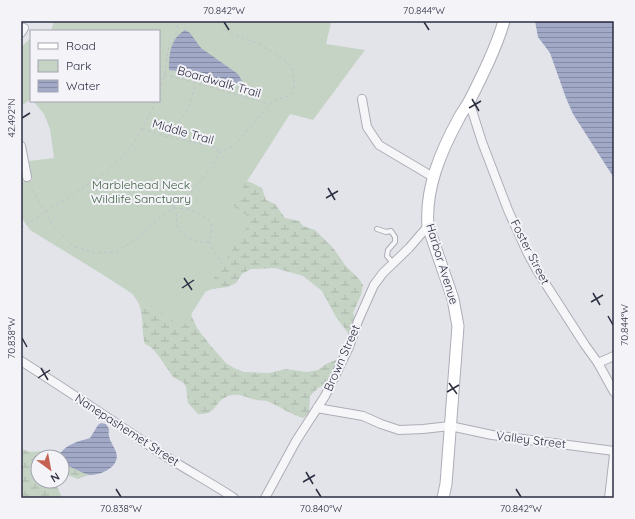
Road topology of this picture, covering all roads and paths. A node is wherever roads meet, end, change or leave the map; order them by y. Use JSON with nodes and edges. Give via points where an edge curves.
{"nodes":[{"id":1,"x":177,"y":21,"type":"edge"},
{"id":2,"x":218,"y":21,"type":"edge"},
{"id":3,"x":504,"y":21,"type":"edge"},
{"id":4,"x":164,"y":75,"type":"junction"},
{"id":5,"x":197,"y":83,"type":"junction"},
{"id":6,"x":160,"y":88,"type":"edge"},
{"id":7,"x":362,"y":99,"type":"dead end"},
{"id":8,"x":155,"y":102,"type":"edge"},
{"id":9,"x":469,"y":102,"type":"junction"},
{"id":10,"x":269,"y":105,"type":"junction"},
{"id":11,"x":142,"y":128,"type":"junction"},
{"id":12,"x":168,"y":136,"type":"junction"},
{"id":13,"x":21,"y":146,"type":"edge"},
{"id":14,"x":219,"y":153,"type":"junction"},
{"id":15,"x":26,"y":177,"type":"joint"},
{"id":16,"x":433,"y":177,"type":"junction"},
{"id":17,"x":172,"y":208,"type":"junction"},
{"id":18,"x":46,"y":212,"type":"junction"},
{"id":19,"x":428,"y":226,"type":"junction"},
{"id":20,"x":21,"y":228,"type":"edge"},
{"id":21,"x":377,"y":229,"type":"dead end"},
{"id":22,"x":209,"y":242,"type":"junction"},
{"id":23,"x":394,"y":263,"type":"junction"},
{"id":24,"x":222,"y":264,"type":"dead end"},
{"id":25,"x":614,"y":356,"type":"edge"},
{"id":26,"x":21,"y":361,"type":"edge"},
{"id":27,"x":598,"y":363,"type":"junction"},
{"id":28,"x":614,"y":392,"type":"edge"},
{"id":29,"x":317,"y":408,"type":"junction"},
{"id":30,"x":450,"y":426,"type":"junction"},
{"id":31,"x":614,"y":451,"type":"edge"},
{"id":32,"x":614,"y":455,"type":"edge"},
{"id":33,"x":614,"y":459,"type":"edge"},
{"id":34,"x":234,"y":498,"type":"edge"},
{"id":35,"x":265,"y":498,"type":"edge"},
{"id":36,"x":443,"y":498,"type":"edge"},
{"id":37,"x":609,"y":498,"type":"edge"}],
"edges":[{"from":1,"to":4,"type":"path","via":[[179,28],[169,45]]},
{"from":2,"to":10,"type":"path","via":[[226,31],[258,43],[288,63],[293,70],[293,92]]},
{"from":3,"to":9,"type":"main road","name":"Harbor Avenue"},
{"from":4,"to":5,"type":"path","name":"Boardwalk Trail"},
{"from":4,"to":6,"type":"path"},
{"from":5,"to":10,"type":"path","name":"Boardwalk Trail"},
{"from":5,"to":12,"type":"path","via":[[187,111]]},
{"from":7,"to":16,"type":"street","via":[[367,127],[379,145]]},
{"from":8,"to":11,"type":"path"},
{"from":9,"to":16,"type":"main road","name":"Harbor Avenue","via":[[446,144]]},
{"from":9,"to":27,"type":"street","name":"Foster Street","via":[[508,210],[528,254],[550,292]]},
{"from":10,"to":14,"type":"path","via":[[235,145]]},
{"from":11,"to":12,"type":"path","name":"Middle Trail"},
{"from":11,"to":18,"type":"path","via":[[134,143],[101,176]]},
{"from":12,"to":14,"type":"path","name":"Middle Trail","via":[[210,146]]},
{"from":13,"to":15,"type":"street"},
{"from":14,"to":17,"type":"path","via":[[212,167],[188,196]]},
{"from":15,"to":18,"type":"path"},
{"from":16,"to":19,"type":"main road","name":"Harbor Avenue","via":[[427,213]]},
{"from":17,"to":18,"type":"path","via":[[128,246],[116,252],[103,254],[95,254],[74,246],[54,227]]},
{"from":17,"to":22,"type":"path","via":[[177,215],[176,225],[180,232],[200,244]]},
{"from":17,"to":22,"type":"path","via":[[189,209],[208,219],[212,230]]},
{"from":18,"to":20,"type":"path"},
{"from":19,"to":23,"type":"street","name":"Brown Street"},
{"from":19,"to":30,"type":"main road","name":"Harbor Avenue","via":[[453,299],[458,326]]},
{"from":21,"to":23,"type":"lane","via":[[391,231],[395,236],[395,242],[388,250],[387,256]]},
{"from":22,"to":24,"type":"path"},
{"from":23,"to":29,"type":"street","name":"Brown Street","via":[[374,285],[346,353]]},
{"from":25,"to":27,"type":"street"},
{"from":26,"to":34,"type":"street","name":"Nanepashemet Street"},
{"from":27,"to":28,"type":"street","name":"Foster Street"},
{"from":29,"to":30,"type":"street","name":"Valley Street","via":[[363,416],[399,430]]},
{"from":29,"to":35,"type":"street","name":"Brown Street"},
{"from":30,"to":31,"type":"street","name":"Valley Street","via":[[492,435]]},
{"from":30,"to":36,"type":"main road","name":"Harbor Avenue"},
{"from":32,"to":33,"type":"street"},
{"from":33,"to":37,"type":"street"}]}
